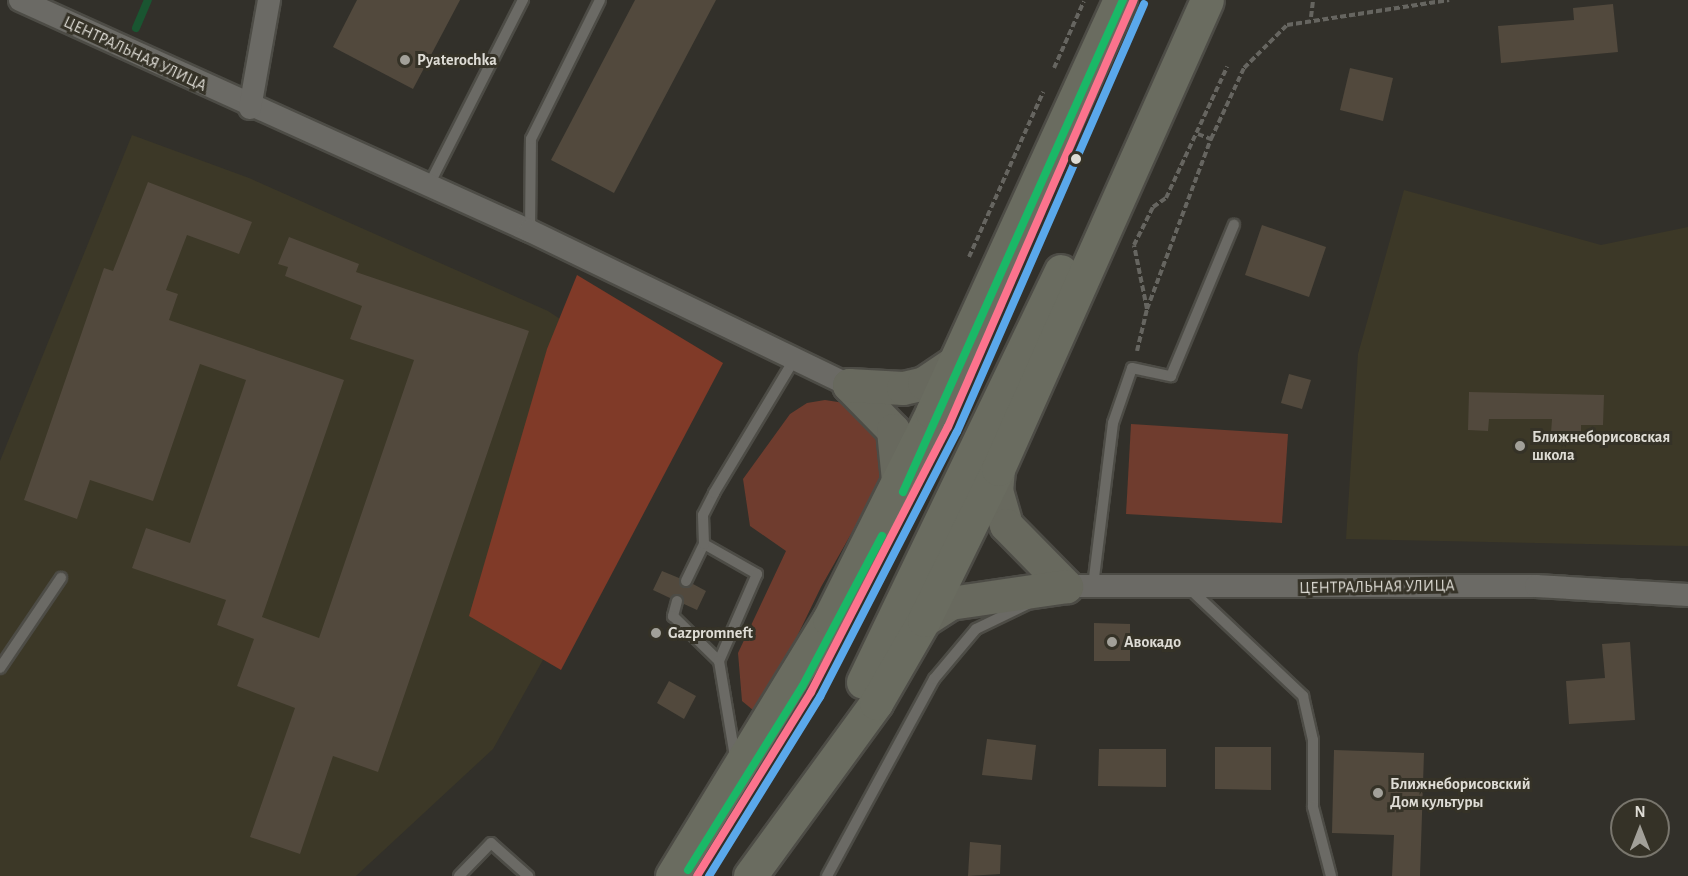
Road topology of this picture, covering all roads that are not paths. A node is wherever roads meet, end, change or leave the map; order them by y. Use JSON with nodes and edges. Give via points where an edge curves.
{"nodes":[{"id":1,"x":20,"y":0,"type":"edge"},
{"id":2,"x":269,"y":0,"type":"edge"},
{"id":3,"x":524,"y":0,"type":"edge"},
{"id":4,"x":600,"y":0,"type":"edge"},
{"id":5,"x":1120,"y":0,"type":"edge"},
{"id":6,"x":1134,"y":0,"type":"edge"},
{"id":7,"x":1185,"y":0,"type":"edge"},
{"id":8,"x":1207,"y":0,"type":"edge"},
{"id":9,"x":250,"y":108,"type":"junction"},
{"id":10,"x":429,"y":184,"type":"junction"},
{"id":11,"x":1234,"y":225,"type":"dead end"},
{"id":12,"x":530,"y":231,"type":"junction"},
{"id":13,"x":794,"y":360,"type":"junction"},
{"id":14,"x":951,"y":364,"type":"junction"},
{"id":15,"x":849,"y":385,"type":"junction"},
{"id":16,"x":998,"y":469,"type":"junction"},
{"id":17,"x":898,"y":480,"type":"junction"},
{"id":18,"x":704,"y":544,"type":"junction"},
{"id":19,"x":62,"y":579,"type":"dead end"},
{"id":20,"x":686,"y":581,"type":"dead end"},
{"id":21,"x":1080,"y":586,"type":"junction"},
{"id":22,"x":1190,"y":590,"type":"junction"},
{"id":23,"x":1688,"y":595,"type":"edge"},
{"id":24,"x":677,"y":601,"type":"dead end"},
{"id":25,"x":924,"y":620,"type":"junction"},
{"id":26,"x":719,"y":661,"type":"junction"},
{"id":27,"x":0,"y":668,"type":"edge"},
{"id":28,"x":738,"y":775,"type":"junction"},
{"id":29,"x":801,"y":800,"type":"junction"},
{"id":30,"x":459,"y":876,"type":"edge"},
{"id":31,"x":528,"y":876,"type":"edge"},
{"id":32,"x":672,"y":876,"type":"edge"},
{"id":33,"x":697,"y":876,"type":"edge"},
{"id":34,"x":750,"y":876,"type":"edge"},
{"id":35,"x":827,"y":876,"type":"edge"},
{"id":36,"x":1331,"y":876,"type":"edge"}],
"edges":[{"from":1,"to":9,"type":"street","name":"ЦЕНТРАЛЬНАЯ УЛИЦА"},
{"from":2,"to":9,"type":"street"},
{"from":3,"to":10,"type":"lane"},
{"from":4,"to":12,"type":"lane","via":[[531,139]]},
{"from":5,"to":14,"type":"highway"},
{"from":6,"to":33,"type":"highway","via":[[952,416],[891,541],[811,692]]},
{"from":7,"to":29,"type":"highway","via":[[909,597]]},
{"from":8,"to":16,"type":"highway"},
{"from":9,"to":10,"type":"street","name":"ЦЕНТРАЛЬНАЯ УЛИЦА"},
{"from":10,"to":12,"type":"street","name":"ЦЕНТРАЛЬНАЯ УЛИЦА"},
{"from":11,"to":21,"type":"lane","via":[[1171,376],[1132,368],[1113,423]]},
{"from":12,"to":13,"type":"street","name":"ЦЕНТРАЛЬНАЯ УЛИЦА"},
{"from":13,"to":15,"type":"street","name":"ЦЕНТРАЛЬНАЯ УЛИЦА"},
{"from":13,"to":18,"type":"lane","via":[[703,515]]},
{"from":14,"to":15,"type":"main road","via":[[924,383],[903,388]]},
{"from":14,"to":17,"type":"highway"},
{"from":15,"to":17,"type":"main road","via":[[893,430]]},
{"from":16,"to":21,"type":"main road","via":[[996,490],[1006,525]]},
{"from":16,"to":25,"type":"highway"},
{"from":17,"to":28,"type":"highway","via":[[829,619]]},
{"from":18,"to":20,"type":"lane"},
{"from":18,"to":26,"type":"lane","via":[[757,574]]},
{"from":19,"to":27,"type":"lane"},
{"from":21,"to":22,"type":"street","name":"ЦЕНТРАЛЬНАЯ УЛИЦА"},
{"from":21,"to":25,"type":"main road","via":[[950,603]]},
{"from":21,"to":35,"type":"lane","via":[[976,629],[934,679]]},
{"from":22,"to":23,"type":"street","name":"ЦЕНТРАЛЬНАЯ УЛИЦА","via":[[1536,586]]},
{"from":22,"to":36,"type":"lane","via":[[1303,696],[1313,740],[1312,807]]},
{"from":24,"to":26,"type":"lane","via":[[673,616]]},
{"from":25,"to":29,"type":"highway","via":[[876,703]]},
{"from":26,"to":28,"type":"lane"},
{"from":28,"to":32,"type":"highway"},
{"from":29,"to":34,"type":"highway"},
{"from":30,"to":31,"type":"lane","via":[[491,843]]}]}
